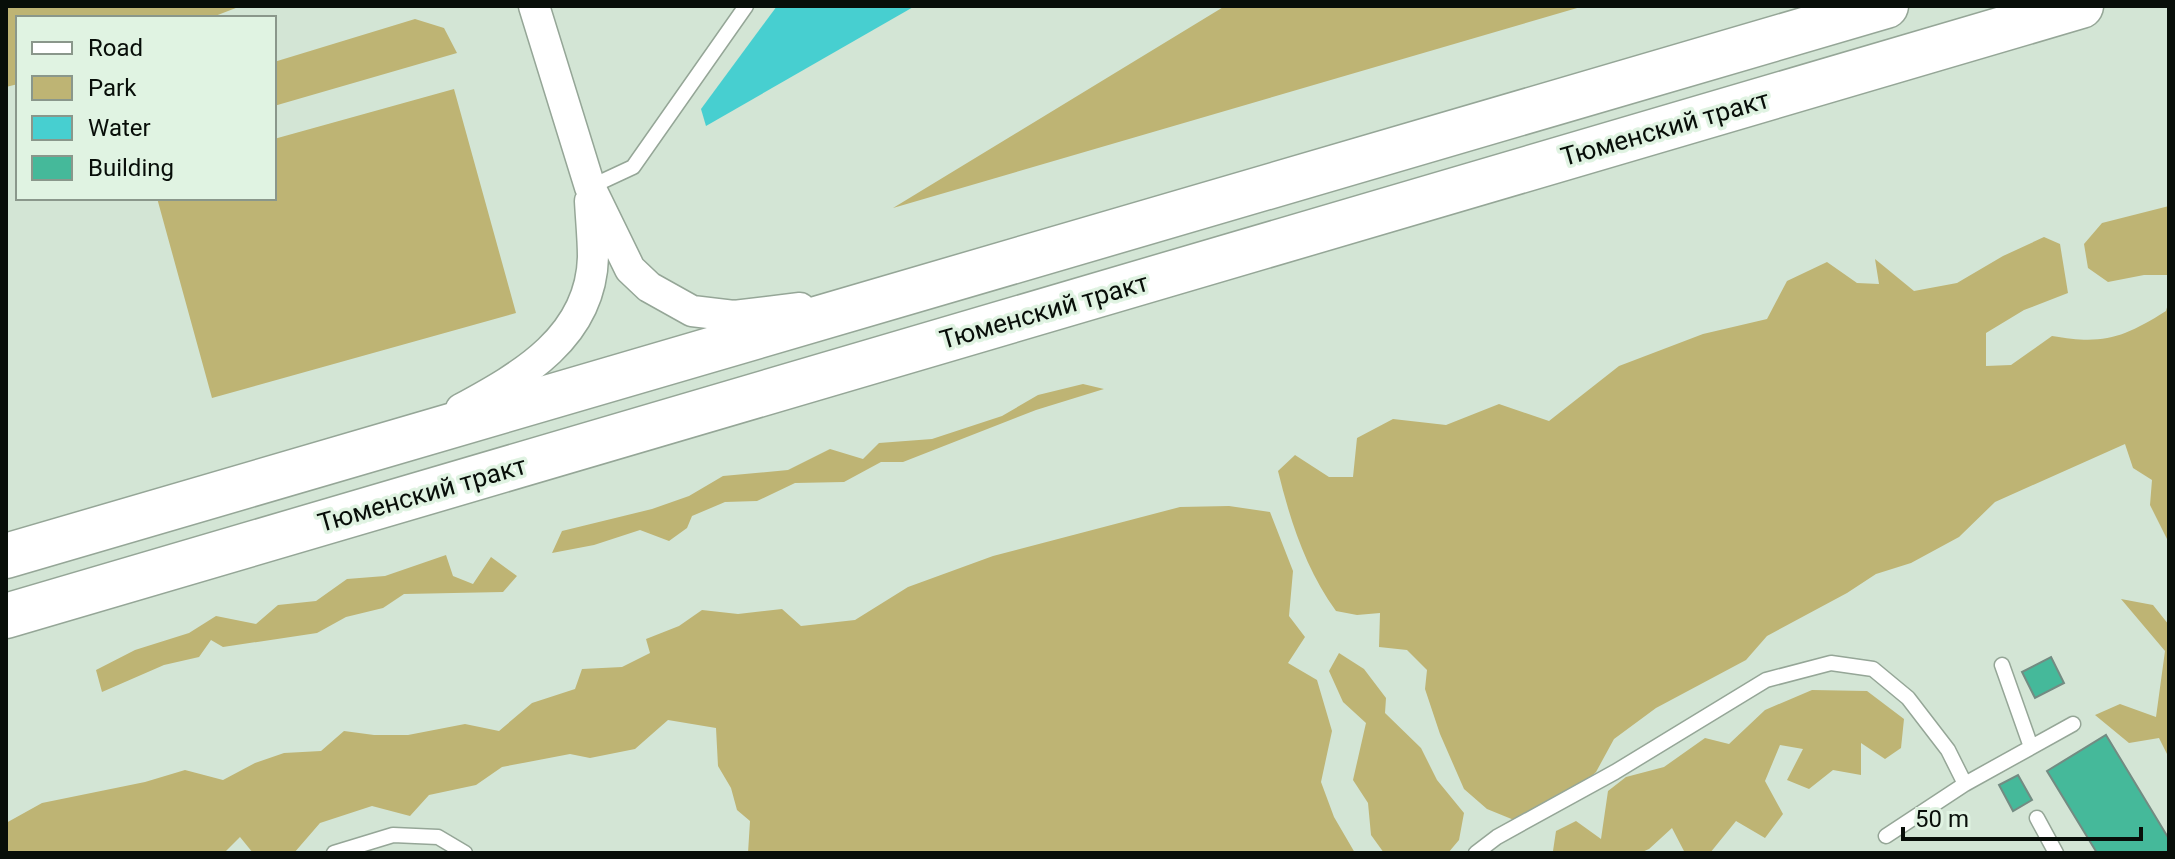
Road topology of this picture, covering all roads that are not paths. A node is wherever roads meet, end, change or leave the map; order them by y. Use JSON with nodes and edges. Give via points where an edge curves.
{"nodes":[{"id":1,"x":534,"y":6,"type":"edge"},
{"id":2,"x":746,"y":6,"type":"edge"},
{"id":3,"x":1886,"y":6,"type":"edge"},
{"id":4,"x":2081,"y":6,"type":"edge"},
{"id":5,"x":590,"y":187,"type":"junction"},
{"id":6,"x":886,"y":298,"type":"junction"},
{"id":7,"x":409,"y":438,"type":"junction"},
{"id":8,"x":6,"y":556,"type":"edge"},
{"id":9,"x":6,"y":616,"type":"edge"},
{"id":10,"x":2002,"y":665,"type":"dead end"},
{"id":11,"x":2073,"y":724,"type":"dead end"},
{"id":12,"x":2031,"y":747,"type":"junction"},
{"id":13,"x":1965,"y":784,"type":"junction"},
{"id":14,"x":2037,"y":818,"type":"dead end"},
{"id":15,"x":1886,"y":836,"type":"dead end"},
{"id":16,"x":334,"y":853,"type":"edge"},
{"id":17,"x":465,"y":853,"type":"edge"},
{"id":18,"x":1476,"y":853,"type":"edge"},
{"id":19,"x":2056,"y":853,"type":"edge"}],
"edges":[{"from":1,"to":5,"type":"street"},
{"from":2,"to":5,"type":"lane","via":[[633,167]]},
{"from":3,"to":6,"type":"main road"},
{"from":4,"to":9,"type":"main road","name":"Тюменский тракт"},
{"from":5,"to":6,"type":"street","via":[[630,269],[649,287],[692,311],[734,316]]},
{"from":5,"to":7,"type":"street","via":[[590,282],[565,333],[511,382]]},
{"from":6,"to":7,"type":"main road"},
{"from":7,"to":8,"type":"main road"},
{"from":10,"to":12,"type":"lane"},
{"from":11,"to":12,"type":"lane"},
{"from":12,"to":13,"type":"lane"},
{"from":13,"to":15,"type":"lane"},
{"from":13,"to":18,"type":"lane","via":[[1948,750],[1908,698],[1873,669],[1831,663],[1766,680]]},
{"from":14,"to":19,"type":"lane"},
{"from":16,"to":17,"type":"lane","via":[[393,835],[438,837]]}]}
